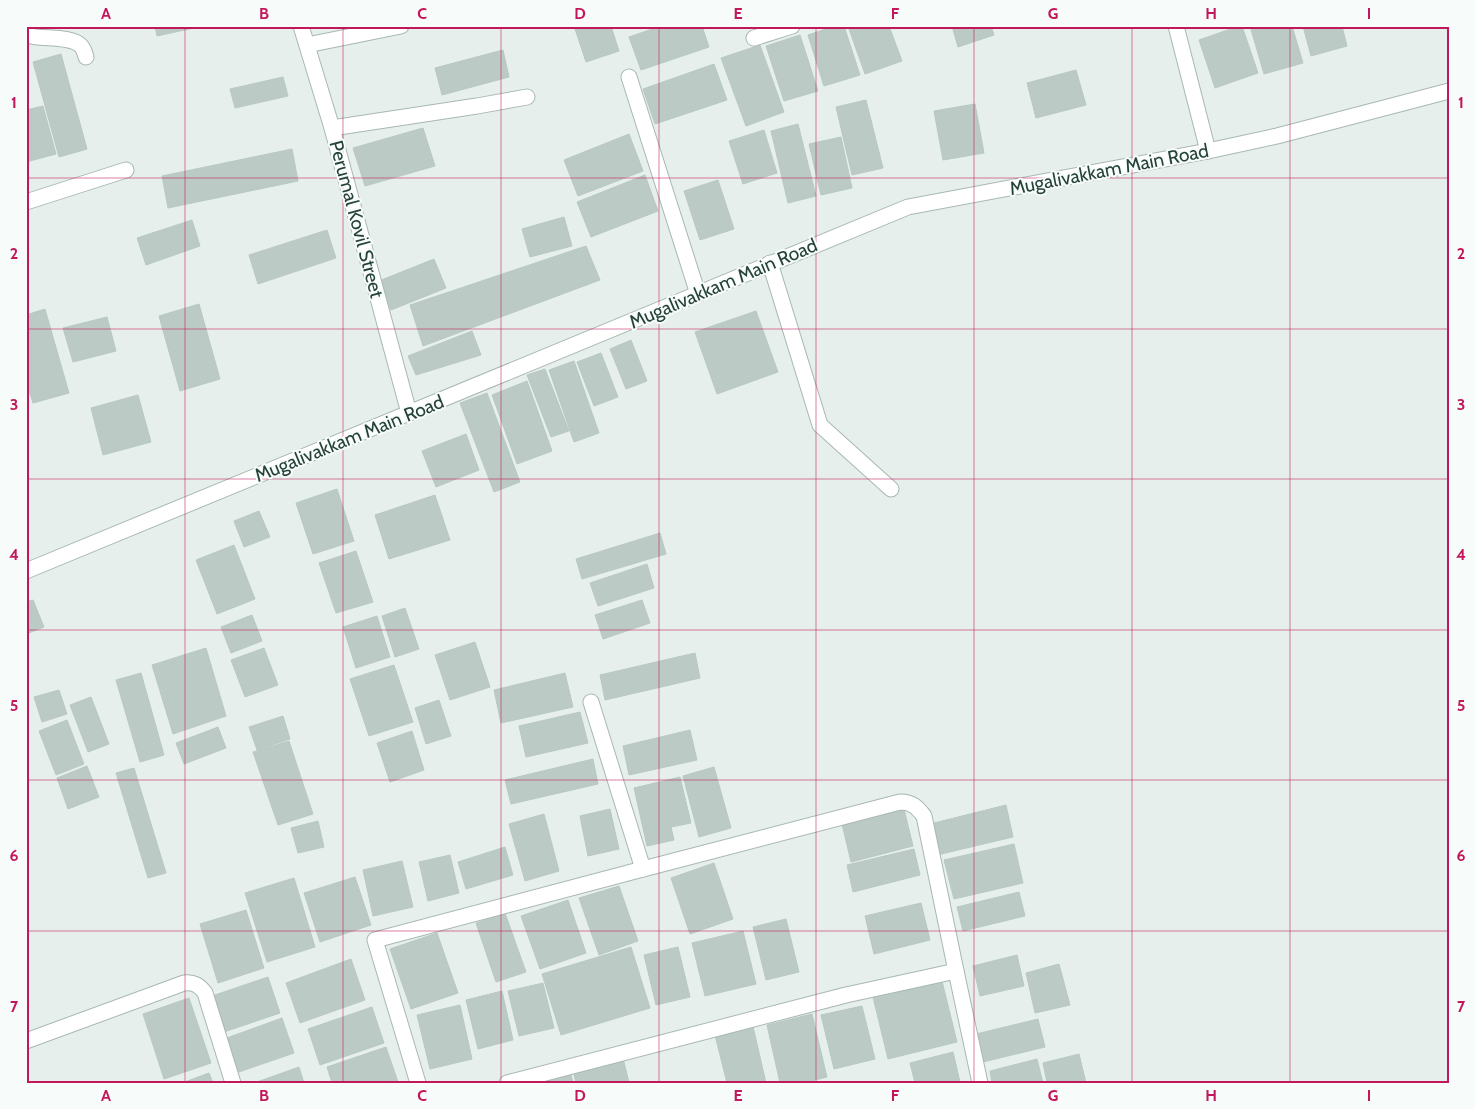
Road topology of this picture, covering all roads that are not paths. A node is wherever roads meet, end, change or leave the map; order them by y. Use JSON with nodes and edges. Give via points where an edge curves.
{"nodes":[{"id":1,"x":301,"y":26,"type":"edge"},
{"id":2,"x":400,"y":26,"type":"edge"},
{"id":3,"x":792,"y":26,"type":"edge"},
{"id":4,"x":1176,"y":26,"type":"edge"},
{"id":5,"x":26,"y":34,"type":"edge"},
{"id":6,"x":754,"y":38,"type":"dead end"},
{"id":7,"x":307,"y":45,"type":"junction"},
{"id":8,"x":86,"y":57,"type":"dead end"},
{"id":9,"x":629,"y":77,"type":"dead end"},
{"id":10,"x":1449,"y":91,"type":"edge"},
{"id":11,"x":527,"y":97,"type":"dead end"},
{"id":12,"x":332,"y":128,"type":"junction"},
{"id":13,"x":1208,"y":151,"type":"junction"},
{"id":14,"x":126,"y":170,"type":"dead end"},
{"id":15,"x":26,"y":202,"type":"edge"},
{"id":16,"x":770,"y":263,"type":"junction"},
{"id":17,"x":698,"y":294,"type":"junction"},
{"id":18,"x":409,"y":413,"type":"junction"},
{"id":19,"x":891,"y":489,"type":"dead end"},
{"id":20,"x":26,"y":572,"type":"edge"},
{"id":21,"x":591,"y":702,"type":"dead end"},
{"id":22,"x":643,"y":869,"type":"junction"},
{"id":23,"x":956,"y":971,"type":"junction"},
{"id":24,"x":26,"y":1041,"type":"edge"},
{"id":25,"x":232,"y":1083,"type":"edge"},
{"id":26,"x":418,"y":1083,"type":"edge"},
{"id":27,"x":507,"y":1083,"type":"edge"},
{"id":28,"x":980,"y":1083,"type":"edge"}],
"edges":[{"from":1,"to":7,"type":"street","name":"Perumal Kovil Street"},
{"from":2,"to":7,"type":"street"},
{"from":3,"to":6,"type":"street"},
{"from":4,"to":13,"type":"street"},
{"from":5,"to":8,"type":"street","via":[[74,41],[82,47]]},
{"from":7,"to":12,"type":"street","name":"Perumal Kovil Street"},
{"from":9,"to":17,"type":"street"},
{"from":10,"to":13,"type":"street","name":"Mugalivakkam Main Road"},
{"from":11,"to":12,"type":"street"},
{"from":12,"to":18,"type":"street","name":"Perumal Kovil Street"},
{"from":13,"to":16,"type":"street","name":"Mugalivakkam Main Road","via":[[908,207]]},
{"from":14,"to":15,"type":"street"},
{"from":16,"to":17,"type":"street","name":"Mugalivakkam Main Road"},
{"from":16,"to":19,"type":"street","via":[[820,425]]},
{"from":17,"to":18,"type":"street","name":"Mugalivakkam Main Road"},
{"from":18,"to":20,"type":"street","name":"Mugalivakkam Main Road"},
{"from":21,"to":22,"type":"street"},
{"from":22,"to":23,"type":"street","via":[[908,802],[924,816]]},
{"from":22,"to":26,"type":"street","via":[[374,940]]},
{"from":23,"to":27,"type":"street","via":[[836,997]]},
{"from":23,"to":28,"type":"street"},
{"from":24,"to":25,"type":"street","via":[[192,982],[205,993]]}]}
